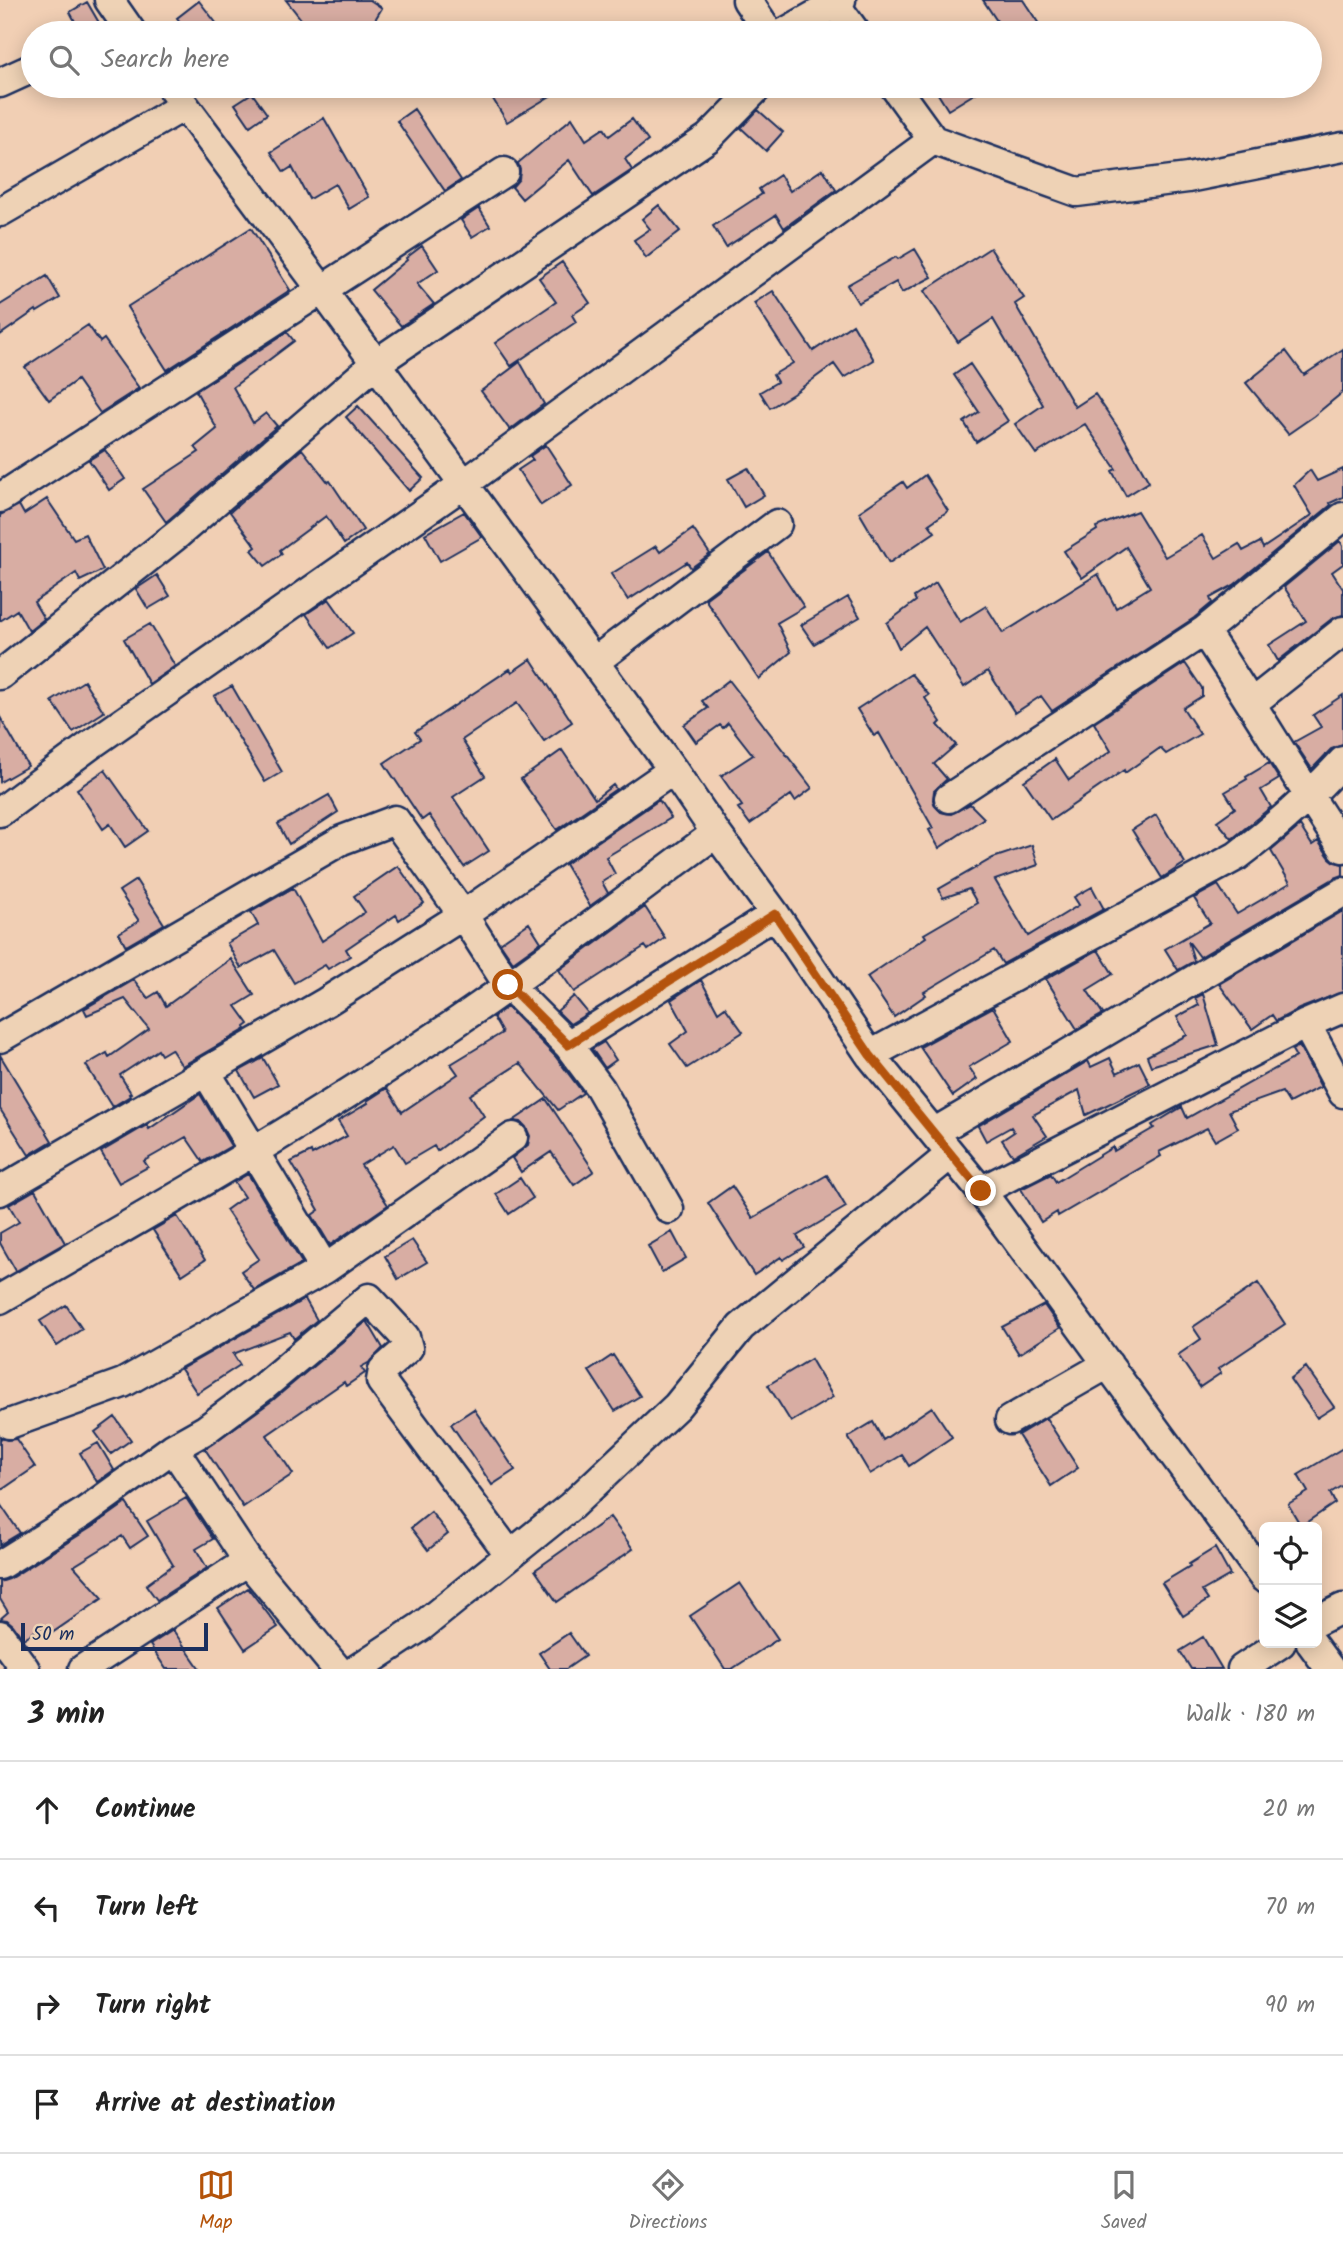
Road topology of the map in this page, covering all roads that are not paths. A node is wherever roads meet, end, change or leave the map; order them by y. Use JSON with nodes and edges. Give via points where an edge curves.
{"nodes":[{"id":1,"x":109,"y":0,"type":"edge"},
{"id":2,"x":747,"y":0,"type":"edge"},
{"id":3,"x":838,"y":2,"type":"edge"},
{"id":4,"x":120,"y":21,"type":"edge"},
{"id":5,"x":761,"y":21,"type":"edge"},
{"id":6,"x":805,"y":21,"type":"edge"},
{"id":7,"x":849,"y":21,"type":"edge"},
{"id":8,"x":21,"y":73,"type":"edge"},
{"id":9,"x":0,"y":83,"type":"edge"},
{"id":10,"x":174,"y":98,"type":"edge"},
{"id":11,"x":178,"y":98,"type":"edge"},
{"id":12,"x":747,"y":98,"type":"edge"},
{"id":13,"x":903,"y":98,"type":"edge"},
{"id":14,"x":933,"y":140,"type":"junction"},
{"id":15,"x":1343,"y":147,"type":"edge"},
{"id":16,"x":504,"y":172,"type":"dead end"},
{"id":17,"x":0,"y":212,"type":"edge"},
{"id":18,"x":322,"y":290,"type":"junction"},
{"id":19,"x":375,"y":364,"type":"junction"},
{"id":20,"x":464,"y":484,"type":"junction"},
{"id":21,"x":0,"y":498,"type":"edge"},
{"id":22,"x":1343,"y":517,"type":"edge"},
{"id":23,"x":777,"y":524,"type":"dead end"},
{"id":24,"x":1204,"y":631,"type":"junction"},
{"id":25,"x":1343,"y":631,"type":"edge"},
{"id":26,"x":594,"y":662,"type":"junction"},
{"id":27,"x":0,"y":675,"type":"edge"},
{"id":28,"x":1252,"y":703,"type":"junction"},
{"id":29,"x":1343,"y":761,"type":"edge"},
{"id":30,"x":673,"y":770,"type":"junction"},
{"id":31,"x":1309,"y":797,"type":"junction"},
{"id":32,"x":949,"y":799,"type":"dead end"},
{"id":33,"x":0,"y":812,"type":"edge"},
{"id":34,"x":716,"y":833,"type":"junction"},
{"id":35,"x":1343,"y":848,"type":"edge"},
{"id":36,"x":1343,"y":892,"type":"edge"},
{"id":37,"x":775,"y":914,"type":"junction"},
{"id":38,"x":463,"y":915,"type":"junction"},
{"id":39,"x":508,"y":985,"type":"junction"},
{"id":40,"x":1343,"y":1009,"type":"edge"},
{"id":41,"x":1306,"y":1024,"type":"junction"},
{"id":42,"x":0,"y":1038,"type":"edge"},
{"id":43,"x":568,"y":1045,"type":"junction"},
{"id":44,"x":870,"y":1055,"type":"junction"},
{"id":45,"x":206,"y":1072,"type":"junction"},
{"id":46,"x":1343,"y":1093,"type":"edge"},
{"id":47,"x":513,"y":1137,"type":"dead end"},
{"id":48,"x":942,"y":1144,"type":"junction"},
{"id":49,"x":254,"y":1152,"type":"junction"},
{"id":50,"x":0,"y":1191,"type":"edge"},
{"id":51,"x":981,"y":1191,"type":"junction"},
{"id":52,"x":669,"y":1209,"type":"dead end"},
{"id":53,"x":325,"y":1269,"type":"junction"},
{"id":54,"x":0,"y":1299,"type":"edge"},
{"id":55,"x":1108,"y":1364,"type":"junction"},
{"id":56,"x":1010,"y":1420,"type":"dead end"},
{"id":57,"x":9,"y":1424,"type":"dead end"},
{"id":58,"x":173,"y":1448,"type":"junction"},
{"id":59,"x":510,"y":1555,"type":"junction"},
{"id":60,"x":248,"y":1561,"type":"junction"},
{"id":61,"x":0,"y":1565,"type":"edge"},
{"id":62,"x":1259,"y":1571,"type":"edge"},
{"id":63,"x":1343,"y":1608,"type":"edge"},
{"id":64,"x":1322,"y":1618,"type":"edge"},
{"id":65,"x":0,"y":1635,"type":"edge"},
{"id":66,"x":1274,"y":1648,"type":"edge"},
{"id":67,"x":1315,"y":1648,"type":"edge"},
{"id":68,"x":25,"y":1669,"type":"edge"},
{"id":69,"x":83,"y":1669,"type":"edge"},
{"id":70,"x":337,"y":1669,"type":"edge"},
{"id":71,"x":357,"y":1669,"type":"edge"},
{"id":72,"x":1242,"y":1669,"type":"edge"},
{"id":73,"x":1330,"y":1669,"type":"edge"}],
"edges":[{"from":1,"to":4,"type":"street"},
{"from":2,"to":5,"type":"street"},
{"from":3,"to":6,"type":"street"},
{"from":3,"to":7,"type":"street"},
{"from":8,"to":9,"type":"street"},
{"from":10,"to":17,"type":"street"},
{"from":11,"to":18,"type":"street"},
{"from":12,"to":19,"type":"street","via":[[708,138]]},
{"from":13,"to":14,"type":"street"},
{"from":14,"to":15,"type":"street","via":[[1077,192],[1188,178]]},
{"from":14,"to":20,"type":"street"},
{"from":16,"to":18,"type":"street"},
{"from":18,"to":19,"type":"street"},
{"from":18,"to":21,"type":"street"},
{"from":19,"to":20,"type":"street"},
{"from":19,"to":27,"type":"street","via":[[178,534]]},
{"from":20,"to":26,"type":"street"},
{"from":20,"to":33,"type":"street"},
{"from":22,"to":24,"type":"street"},
{"from":23,"to":26,"type":"street"},
{"from":24,"to":28,"type":"street"},
{"from":24,"to":32,"type":"street"},
{"from":25,"to":28,"type":"street"},
{"from":26,"to":30,"type":"street"},
{"from":28,"to":31,"type":"street"},
{"from":29,"to":31,"type":"street"},
{"from":30,"to":34,"type":"street"},
{"from":30,"to":38,"type":"street"},
{"from":31,"to":35,"type":"street"},
{"from":31,"to":44,"type":"street","via":[[1237,856]]},
{"from":34,"to":37,"type":"street"},
{"from":34,"to":39,"type":"street"},
{"from":36,"to":48,"type":"street"},
{"from":37,"to":43,"type":"street"},
{"from":37,"to":44,"type":"street"},
{"from":38,"to":39,"type":"street"},
{"from":38,"to":42,"type":"street","via":[[395,820],[342,840]]},
{"from":38,"to":45,"type":"street"},
{"from":39,"to":43,"type":"street"},
{"from":39,"to":49,"type":"street"},
{"from":40,"to":41,"type":"street"},
{"from":41,"to":46,"type":"street"},
{"from":41,"to":51,"type":"street"},
{"from":43,"to":52,"type":"street","via":[[600,1088]]},
{"from":44,"to":48,"type":"street"},
{"from":45,"to":49,"type":"street"},
{"from":45,"to":50,"type":"street"},
{"from":47,"to":53,"type":"street"},
{"from":48,"to":51,"type":"street"},
{"from":48,"to":59,"type":"street","via":[[741,1327],[677,1406],[571,1506]]},
{"from":49,"to":53,"type":"street"},
{"from":49,"to":54,"type":"street"},
{"from":51,"to":55,"type":"street"},
{"from":53,"to":57,"type":"street","via":[[123,1383]]},
{"from":55,"to":56,"type":"street"},
{"from":55,"to":62,"type":"street"},
{"from":58,"to":59,"type":"street","via":[[263,1387],[369,1298],[405,1337],[408,1348],[383,1370],[381,1381]]},
{"from":58,"to":60,"type":"street"},
{"from":58,"to":61,"type":"street"},
{"from":59,"to":71,"type":"street","via":[[422,1626]]},
{"from":60,"to":69,"type":"street"},
{"from":60,"to":70,"type":"street"},
{"from":63,"to":64,"type":"street"},
{"from":65,"to":68,"type":"street"},
{"from":66,"to":72,"type":"street"},
{"from":67,"to":73,"type":"street"}]}
